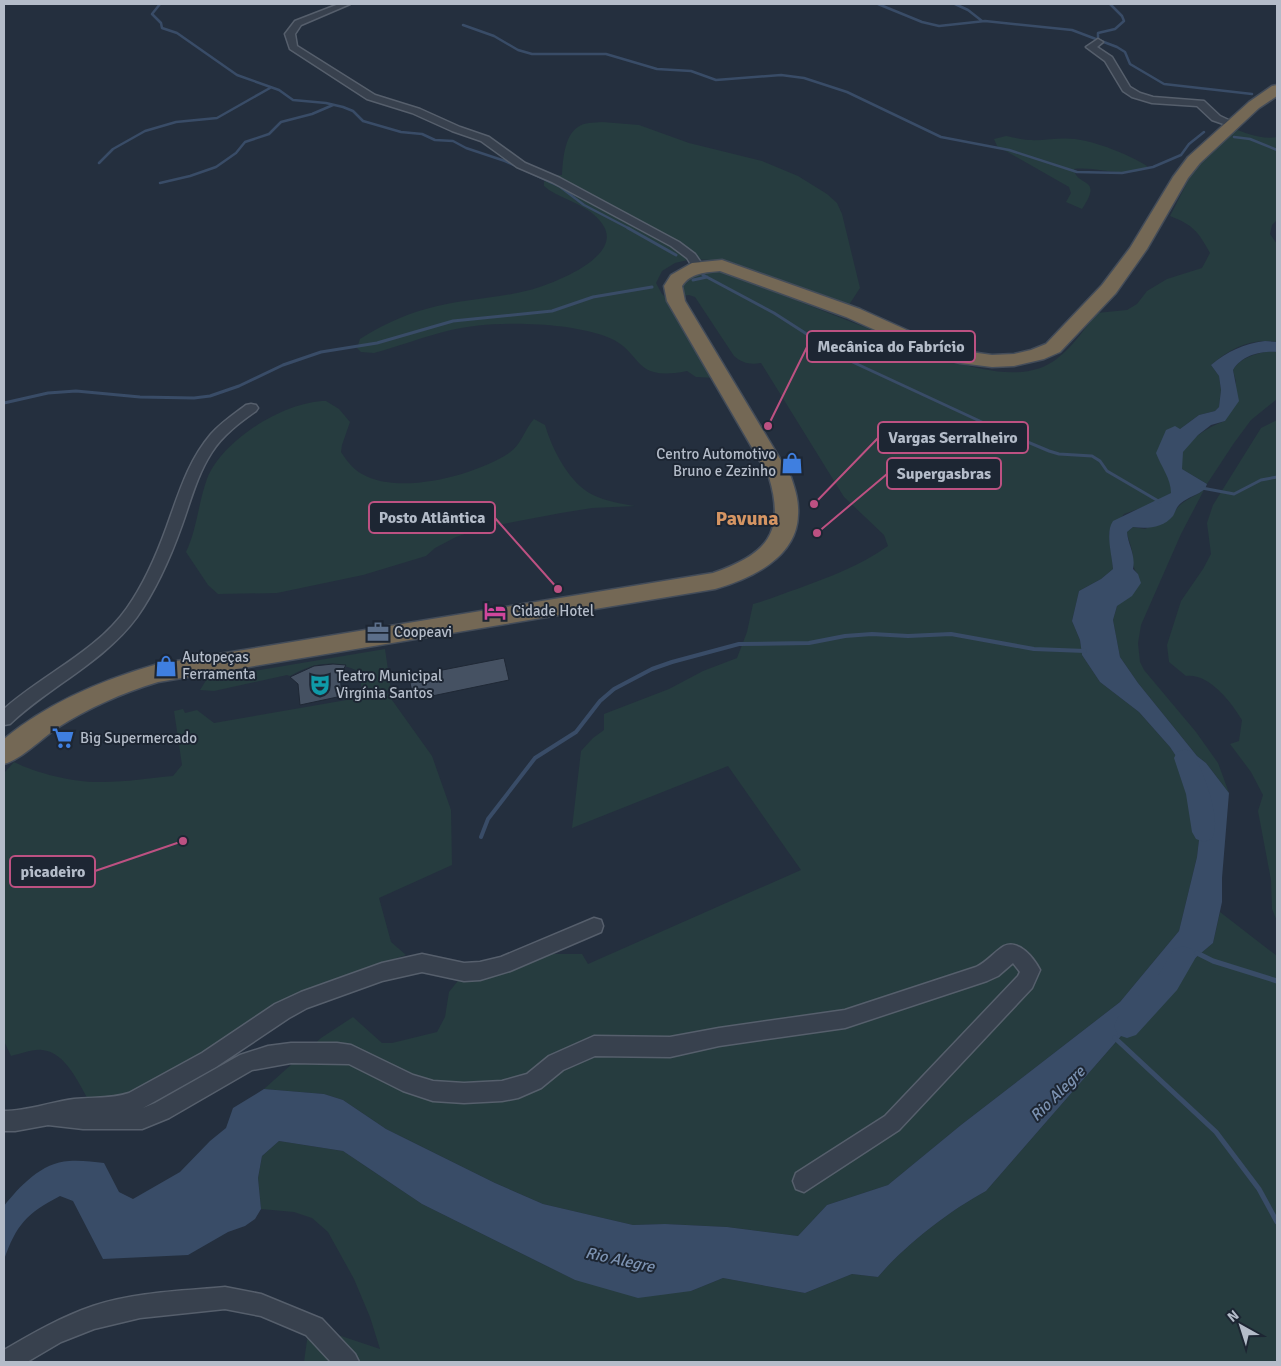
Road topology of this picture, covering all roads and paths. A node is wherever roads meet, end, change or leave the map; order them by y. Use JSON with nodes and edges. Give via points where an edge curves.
{"nodes":[{"id":1,"x":346,"y":4,"type":"edge"},
{"id":2,"x":1098,"y":42,"type":"dead end"},
{"id":3,"x":1277,"y":89,"type":"edge"},
{"id":4,"x":1232,"y":124,"type":"junction"},
{"id":5,"x":698,"y":267,"type":"junction"},
{"id":6,"x":251,"y":408,"type":"dead end"},
{"id":7,"x":4,"y":719,"type":"edge"},
{"id":8,"x":4,"y":754,"type":"edge"},
{"id":9,"x":594,"y":926,"type":"dead end"},
{"id":10,"x":46,"y":1114,"type":"junction"},
{"id":11,"x":4,"y":1121,"type":"edge"},
{"id":12,"x":804,"y":1181,"type":"dead end"},
{"id":13,"x":5,"y":1362,"type":"edge"},
{"id":14,"x":347,"y":1362,"type":"edge"}],
"edges":[{"from":1,"to":5,"type":"street","via":[[298,23],[290,34],[293,47],[370,97],[416,111],[485,139],[521,165],[556,180],[684,250]]},
{"from":2,"to":4,"type":"street","via":[[1091,47],[1109,59],[1130,92],[1152,100],[1200,104],[1216,118]]},
{"from":3,"to":4,"type":"highway"},
{"from":4,"to":5,"type":"highway","via":[[1181,177],[1138,249],[1109,289],[1067,336],[1053,348],[1032,356],[992,361],[960,358],[733,268]]},
{"from":5,"to":8,"type":"highway","via":[[677,279],[673,286],[676,301],[780,477],[788,502],[784,534],[775,549],[759,563],[714,581],[158,673],[94,694],[31,731]]},
{"from":6,"to":7,"type":"street","via":[[225,426],[202,458],[158,561],[132,612],[121,626]]},
{"from":9,"to":10,"type":"street","via":[[503,965],[480,970],[464,972],[422,963],[382,972],[301,1001],[210,1060],[134,1102],[119,1107]]},
{"from":10,"to":11,"type":"street"},
{"from":10,"to":12,"type":"street","via":[[83,1119],[142,1119],[162,1111],[247,1062],[291,1053],[351,1055],[410,1084],[433,1090],[464,1094],[502,1091],[534,1081],[556,1063],[594,1046],[670,1047],[845,1019],[991,970],[1010,954],[1019,956],[1030,970],[1025,982],[913,1102],[871,1139]]},
{"from":13,"to":14,"type":"street","via":[[53,1334],[94,1317],[140,1307],[225,1298],[261,1304],[314,1327]]}]}
